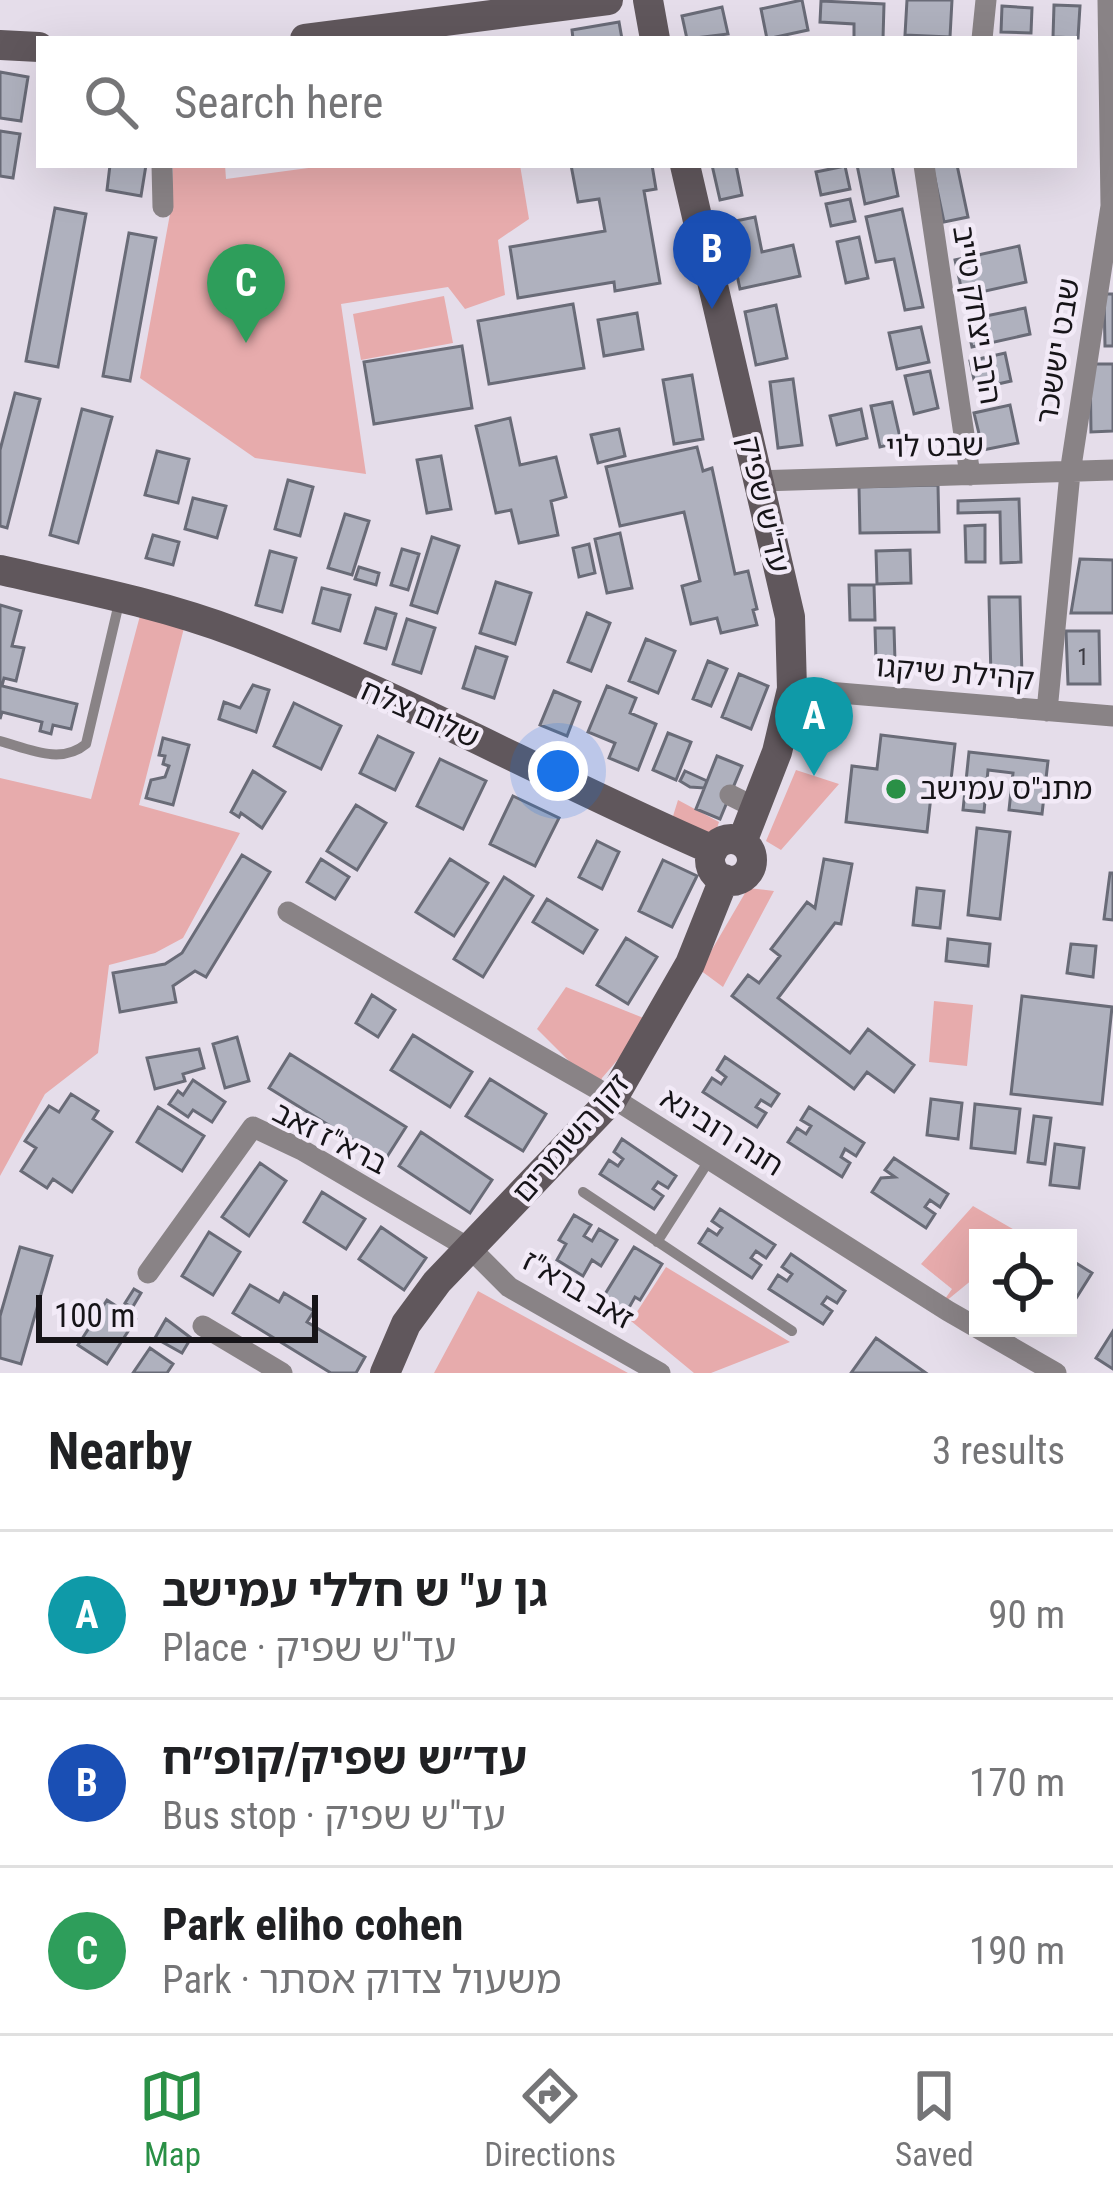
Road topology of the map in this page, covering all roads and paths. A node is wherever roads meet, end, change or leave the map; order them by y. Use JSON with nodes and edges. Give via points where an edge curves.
{"nodes":[{"id":1,"x":608,"y":0,"type":"edge"},
{"id":2,"x":648,"y":0,"type":"edge"},
{"id":3,"x":986,"y":0,"type":"edge"},
{"id":4,"x":1108,"y":0,"type":"edge"},
{"id":5,"x":328,"y":36,"type":"edge"},
{"id":6,"x":654,"y":36,"type":"edge"},
{"id":7,"x":982,"y":36,"type":"edge"},
{"id":8,"x":0,"y":45,"type":"edge"},
{"id":9,"x":36,"y":47,"type":"edge"},
{"id":10,"x":162,"y":168,"type":"edge"},
{"id":11,"x":686,"y":168,"type":"edge"},
{"id":12,"x":924,"y":168,"type":"edge"},
{"id":13,"x":163,"y":207,"type":"dead end"},
{"id":14,"x":1113,"y":470,"type":"edge"},
{"id":15,"x":1070,"y":473,"type":"junction"},
{"id":16,"x":970,"y":475,"type":"junction"},
{"id":17,"x":758,"y":481,"type":"junction"},
{"id":18,"x":0,"y":569,"type":"edge"},
{"id":19,"x":0,"y":590,"type":"edge"},
{"id":20,"x":120,"y":598,"type":"junction"},
{"id":21,"x":793,"y":689,"type":"junction"},
{"id":22,"x":1047,"y":710,"type":"junction"},
{"id":23,"x":1113,"y":716,"type":"edge"},
{"id":24,"x":0,"y":741,"type":"edge"},
{"id":25,"x":726,"y":857,"type":"junction"},
{"id":26,"x":288,"y":912,"type":"dead end"},
{"id":27,"x":613,"y":1098,"type":"junction"},
{"id":28,"x":710,"y":1159,"type":"junction"},
{"id":29,"x":583,"y":1192,"type":"dead end"},
{"id":30,"x":657,"y":1242,"type":"junction"},
{"id":31,"x":472,"y":1250,"type":"junction"},
{"id":32,"x":148,"y":1273,"type":"dead end"},
{"id":33,"x":203,"y":1326,"type":"dead end"},
{"id":34,"x":792,"y":1331,"type":"dead end"},
{"id":35,"x":282,"y":1373,"type":"edge"},
{"id":36,"x":385,"y":1373,"type":"edge"},
{"id":37,"x":660,"y":1373,"type":"edge"},
{"id":38,"x":1056,"y":1373,"type":"edge"}],
"edges":[{"from":1,"to":5,"type":"street"},
{"from":2,"to":6,"type":"street"},
{"from":3,"to":7,"type":"street"},
{"from":4,"to":15,"type":"street","name":"שבט יששכר","via":[[1111,206]]},
{"from":8,"to":9,"type":"street"},
{"from":10,"to":13,"type":"street"},
{"from":11,"to":17,"type":"street","name":"עד\"ש שפיק"},
{"from":12,"to":16,"type":"street","name":"הרב יצחק טייב"},
{"from":14,"to":15,"type":"street","name":"שבט לוי"},
{"from":15,"to":16,"type":"street","name":"שבט לוי"},
{"from":15,"to":22,"type":"street","name":"שבט יששכר"},
{"from":16,"to":17,"type":"street","name":"שבט לוי"},
{"from":17,"to":21,"type":"street","name":"עד\"ש שפיק","via":[[790,617]]},
{"from":18,"to":20,"type":"street","name":"שלום צלח"},
{"from":19,"to":20,"type":"street","name":"שלום צלח"},
{"from":20,"to":24,"type":"lane","via":[[86,744],[61,757]]},
{"from":20,"to":25,"type":"street","name":"שלום צלח","via":[[241,634]]},
{"from":21,"to":22,"type":"street","name":"קהילת שיקגו"},
{"from":21,"to":25,"type":"street","name":"עד\"ש שפיק","via":[[777,752],[743,801]]},
{"from":22,"to":23,"type":"street","name":"קהילת שיקגו"},
{"from":25,"to":27,"type":"street","name":"זקן השומרים","via":[[690,964]]},
{"from":26,"to":27,"type":"street","name":"חנה רובינא"},
{"from":27,"to":28,"type":"street","name":"חנה רובינא"},
{"from":27,"to":31,"type":"street","name":"זקן השומרים"},
{"from":28,"to":30,"type":"lane"},
{"from":28,"to":38,"type":"street","name":"חנה רובינא"},
{"from":29,"to":30,"type":"lane"},
{"from":30,"to":34,"type":"lane"},
{"from":31,"to":32,"type":"street","name":"ברא\"ז זאב","via":[[253,1126]]},
{"from":31,"to":36,"type":"street","name":"זקן השומרים","via":[[406,1324]]},
{"from":31,"to":37,"type":"street","name":"זאב ברא\"ז","via":[[509,1287]]},
{"from":33,"to":35,"type":"street"}]}
